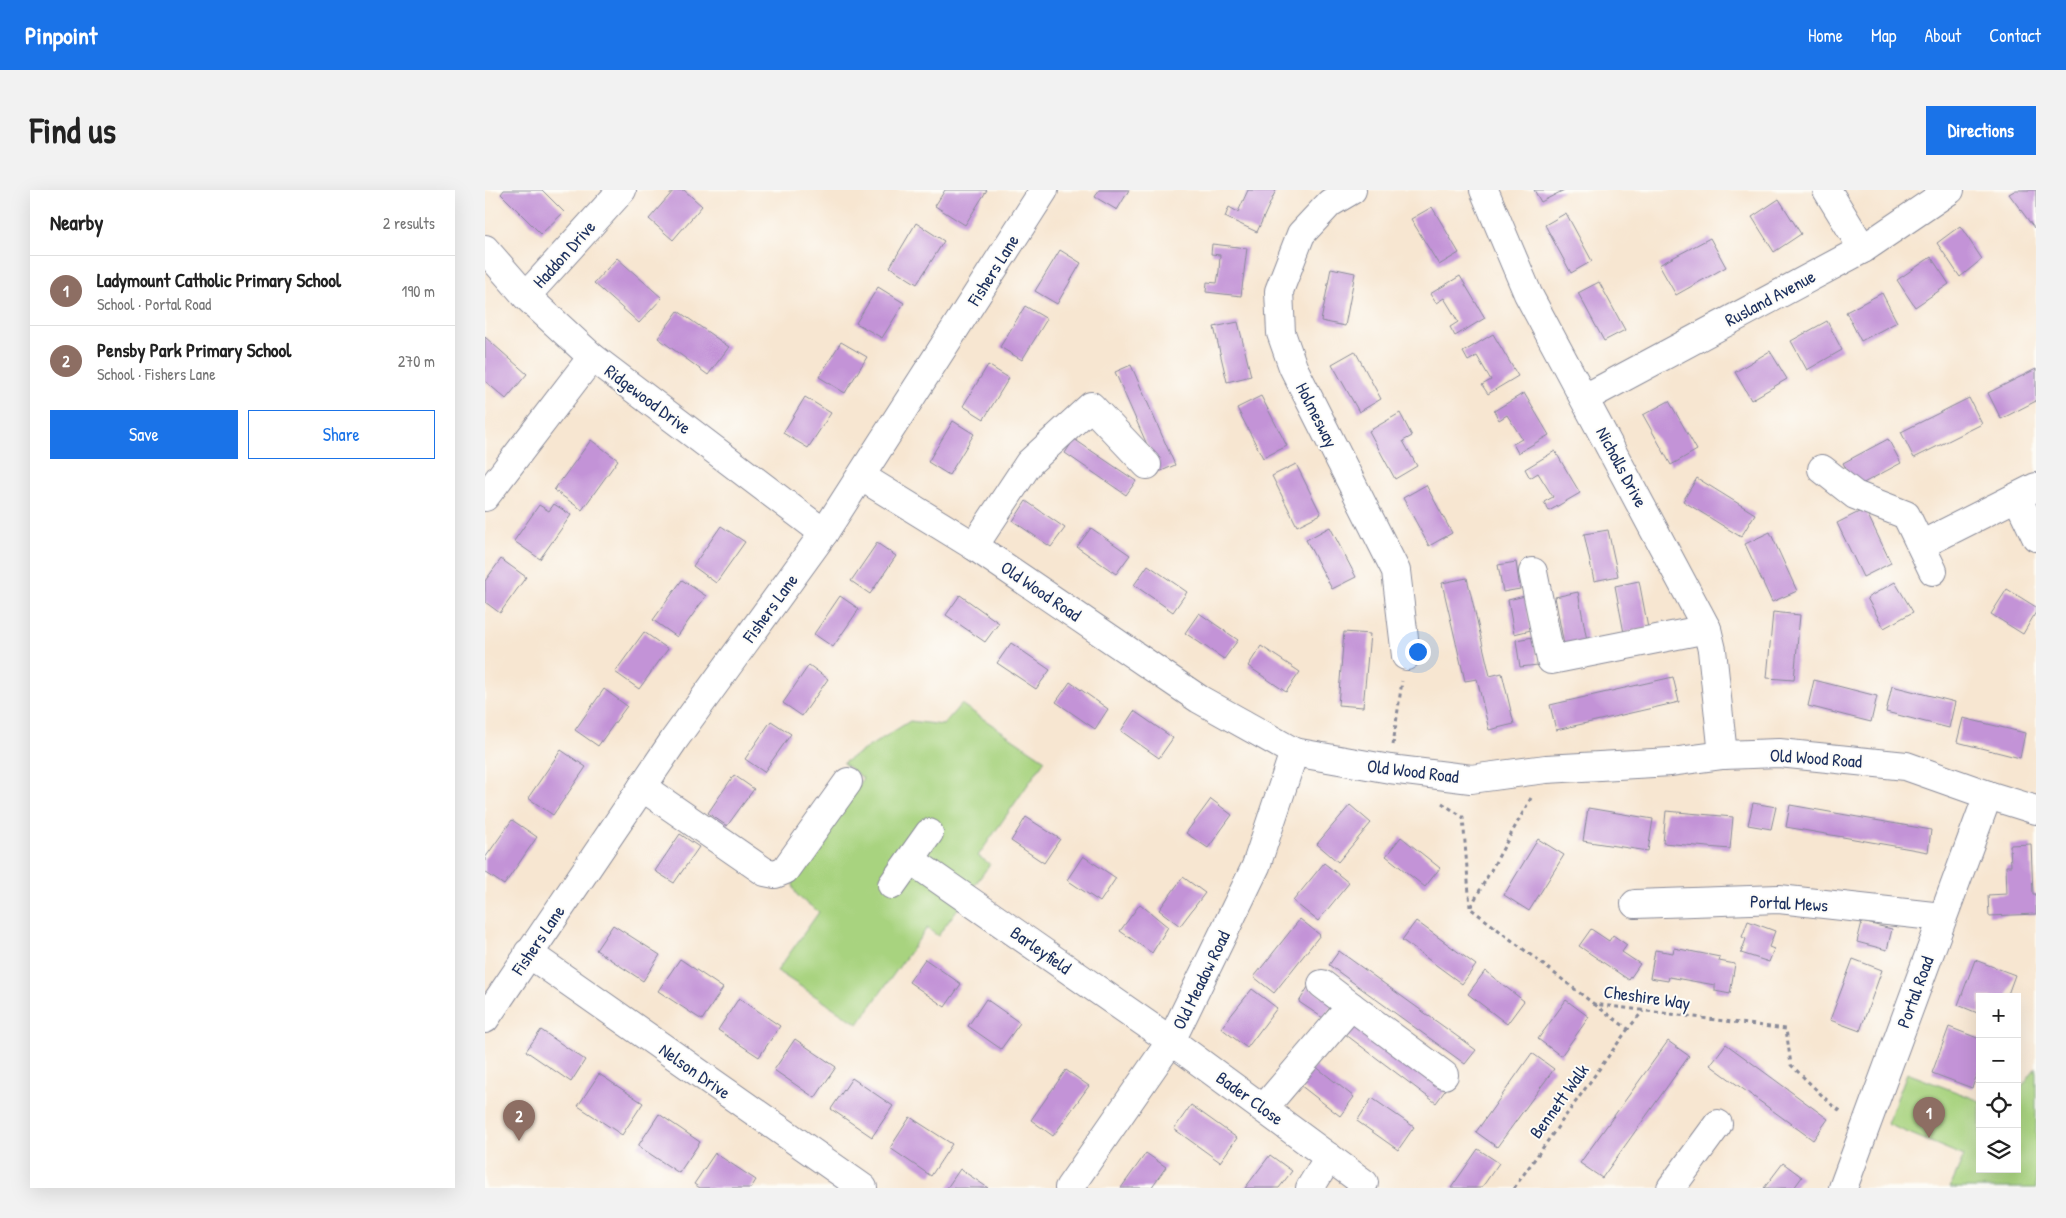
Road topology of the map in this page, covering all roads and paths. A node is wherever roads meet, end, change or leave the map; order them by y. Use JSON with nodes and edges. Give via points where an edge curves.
{"nodes":[{"id":1,"x":622,"y":190,"type":"edge"},
{"id":2,"x":1044,"y":190,"type":"edge"},
{"id":3,"x":1352,"y":190,"type":"edge"},
{"id":4,"x":1484,"y":190,"type":"edge"},
{"id":5,"x":1827,"y":190,"type":"edge"},
{"id":6,"x":1950,"y":190,"type":"edge"},
{"id":7,"x":485,"y":249,"type":"edge"},
{"id":8,"x":1863,"y":249,"type":"junction"},
{"id":9,"x":526,"y":296,"type":"junction"},
{"id":10,"x":592,"y":357,"type":"junction"},
{"id":11,"x":1585,"y":398,"type":"junction"},
{"id":12,"x":1147,"y":465,"type":"dead end"},
{"id":13,"x":1822,"y":469,"type":"dead end"},
{"id":14,"x":861,"y":477,"type":"junction"},
{"id":15,"x":2027,"y":492,"type":"edge"},
{"id":16,"x":485,"y":496,"type":"edge"},
{"id":17,"x":824,"y":533,"type":"junction"},
{"id":18,"x":2036,"y":537,"type":"edge"},
{"id":19,"x":1921,"y":544,"type":"junction"},
{"id":20,"x":974,"y":546,"type":"junction"},
{"id":21,"x":1933,"y":571,"type":"dead end"},
{"id":22,"x":1533,"y":572,"type":"dead end"},
{"id":23,"x":1707,"y":629,"type":"junction"},
{"id":24,"x":1406,"y":656,"type":"joint"},
{"id":25,"x":1294,"y":752,"type":"junction"},
{"id":26,"x":1723,"y":755,"type":"junction"},
{"id":27,"x":1547,"y":769,"type":"junction"},
{"id":28,"x":1390,"y":770,"type":"junction"},
{"id":29,"x":1429,"y":772,"type":"junction"},
{"id":30,"x":848,"y":782,"type":"dead end"},
{"id":31,"x":642,"y":787,"type":"junction"},
{"id":32,"x":1988,"y":795,"type":"junction"},
{"id":33,"x":2036,"y":810,"type":"edge"},
{"id":34,"x":929,"y":833,"type":"dead end"},
{"id":35,"x":911,"y":860,"type":"junction"},
{"id":36,"x":892,"y":884,"type":"dead end"},
{"id":37,"x":1635,"y":904,"type":"dead end"},
{"id":38,"x":1470,"y":908,"type":"junction"},
{"id":39,"x":1942,"y":917,"type":"junction"},
{"id":40,"x":528,"y":953,"type":"junction"},
{"id":41,"x":1322,"y":984,"type":"dead end"},
{"id":42,"x":1594,"y":1004,"type":"junction"},
{"id":43,"x":1351,"y":1006,"type":"junction"},
{"id":44,"x":1644,"y":1010,"type":"junction"},
{"id":45,"x":485,"y":1019,"type":"edge"},
{"id":46,"x":1627,"y":1030,"type":"junction"},
{"id":47,"x":1171,"y":1040,"type":"junction"},
{"id":48,"x":1443,"y":1075,"type":"dead end"},
{"id":49,"x":1264,"y":1108,"type":"junction"},
{"id":50,"x":1718,"y":1124,"type":"dead end"},
{"id":51,"x":1867,"y":1126,"type":"junction"},
{"id":52,"x":1329,"y":1157,"type":"junction"},
{"id":53,"x":1364,"y":1183,"type":"dead end"},
{"id":54,"x":863,"y":1188,"type":"edge"},
{"id":55,"x":1069,"y":1188,"type":"edge"},
{"id":56,"x":1310,"y":1188,"type":"edge"},
{"id":57,"x":1514,"y":1188,"type":"edge"},
{"id":58,"x":1671,"y":1188,"type":"edge"},
{"id":59,"x":1843,"y":1188,"type":"edge"}],
"edges":[{"from":1,"to":9,"type":"street","name":"Haddon Drive"},
{"from":2,"to":14,"type":"street","name":"Fishers Lane"},
{"from":3,"to":24,"type":"street","name":"Holmesway","via":[[1330,203],[1301,234],[1279,291],[1281,333],[1293,367],[1396,571]]},
{"from":4,"to":11,"type":"street","name":"Nicholls Drive","via":[[1528,294]]},
{"from":5,"to":8,"type":"street"},
{"from":6,"to":8,"type":"street","name":"Rusland Avenue"},
{"from":7,"to":9,"type":"street","name":"Ridgewood Drive"},
{"from":8,"to":11,"type":"street","name":"Rusland Avenue"},
{"from":9,"to":10,"type":"street","name":"Ridgewood Drive"},
{"from":10,"to":16,"type":"street"},
{"from":10,"to":17,"type":"street","name":"Ridgewood Drive"},
{"from":11,"to":23,"type":"street","name":"Nicholls Drive"},
{"from":12,"to":20,"type":"street","via":[[1091,406],[1029,463]]},
{"from":13,"to":19,"type":"street","via":[[1855,495],[1906,516]]},
{"from":14,"to":17,"type":"street","name":"Fishers Lane"},
{"from":14,"to":20,"type":"street","name":"Old Wood Road"},
{"from":15,"to":18,"type":"street"},
{"from":15,"to":19,"type":"street"},
{"from":17,"to":31,"type":"street","name":"Fishers Lane"},
{"from":19,"to":21,"type":"street"},
{"from":20,"to":25,"type":"street","name":"Old Wood Road","via":[[1199,699]]},
{"from":22,"to":23,"type":"street","via":[[1551,660]]},
{"from":23,"to":26,"type":"street","name":"Nicholls Drive","via":[[1713,650]]},
{"from":24,"to":28,"type":"path"},
{"from":25,"to":28,"type":"street","name":"Old Wood Road"},
{"from":25,"to":47,"type":"street","name":"Old Meadow Road","via":[[1256,866]]},
{"from":26,"to":27,"type":"street","name":"Old Wood Road","via":[[1671,762]]},
{"from":26,"to":32,"type":"street","name":"Old Wood Road","via":[[1779,754],[1906,766]]},
{"from":27,"to":29,"type":"street","name":"Old Wood Road","via":[[1471,778]]},
{"from":27,"to":38,"type":"path"},
{"from":28,"to":29,"type":"street","name":"Old Wood Road"},
{"from":29,"to":38,"type":"path","via":[[1432,797],[1463,817]]},
{"from":30,"to":31,"type":"street","via":[[785,870],[775,874],[765,872]]},
{"from":31,"to":40,"type":"street","name":"Fishers Lane"},
{"from":32,"to":33,"type":"street","name":"Old Wood Road"},
{"from":32,"to":39,"type":"street","name":"Portal Road"},
{"from":34,"to":35,"type":"street"},
{"from":35,"to":36,"type":"street"},
{"from":35,"to":47,"type":"street","name":"Barleyfield"},
{"from":37,"to":39,"type":"street","name":"Portal Mews","via":[[1779,899]]},
{"from":38,"to":42,"type":"path","name":"Cheshire Way"},
{"from":39,"to":51,"type":"street","name":"Portal Road"},
{"from":40,"to":45,"type":"street","name":"Fishers Lane"},
{"from":40,"to":54,"type":"street","name":"Nelson Drive"},
{"from":41,"to":43,"type":"street"},
{"from":42,"to":44,"type":"path","name":"Cheshire Way"},
{"from":42,"to":46,"type":"path"},
{"from":43,"to":48,"type":"street"},
{"from":43,"to":49,"type":"street"},
{"from":44,"to":46,"type":"path","name":"Bennett Walk"},
{"from":44,"to":51,"type":"path","name":"Cheshire Way","via":[[1786,1029],[1791,1065],[1834,1106]]},
{"from":46,"to":57,"type":"path","name":"Bennett Walk"},
{"from":47,"to":49,"type":"street","name":"Bader Close"},
{"from":47,"to":55,"type":"street","name":"Old Meadow Road"},
{"from":49,"to":52,"type":"street","name":"Bader Close"},
{"from":50,"to":58,"type":"street"},
{"from":51,"to":59,"type":"street","name":"Portal Road"},
{"from":52,"to":53,"type":"street","name":"Bader Close"},
{"from":52,"to":56,"type":"street"}]}
